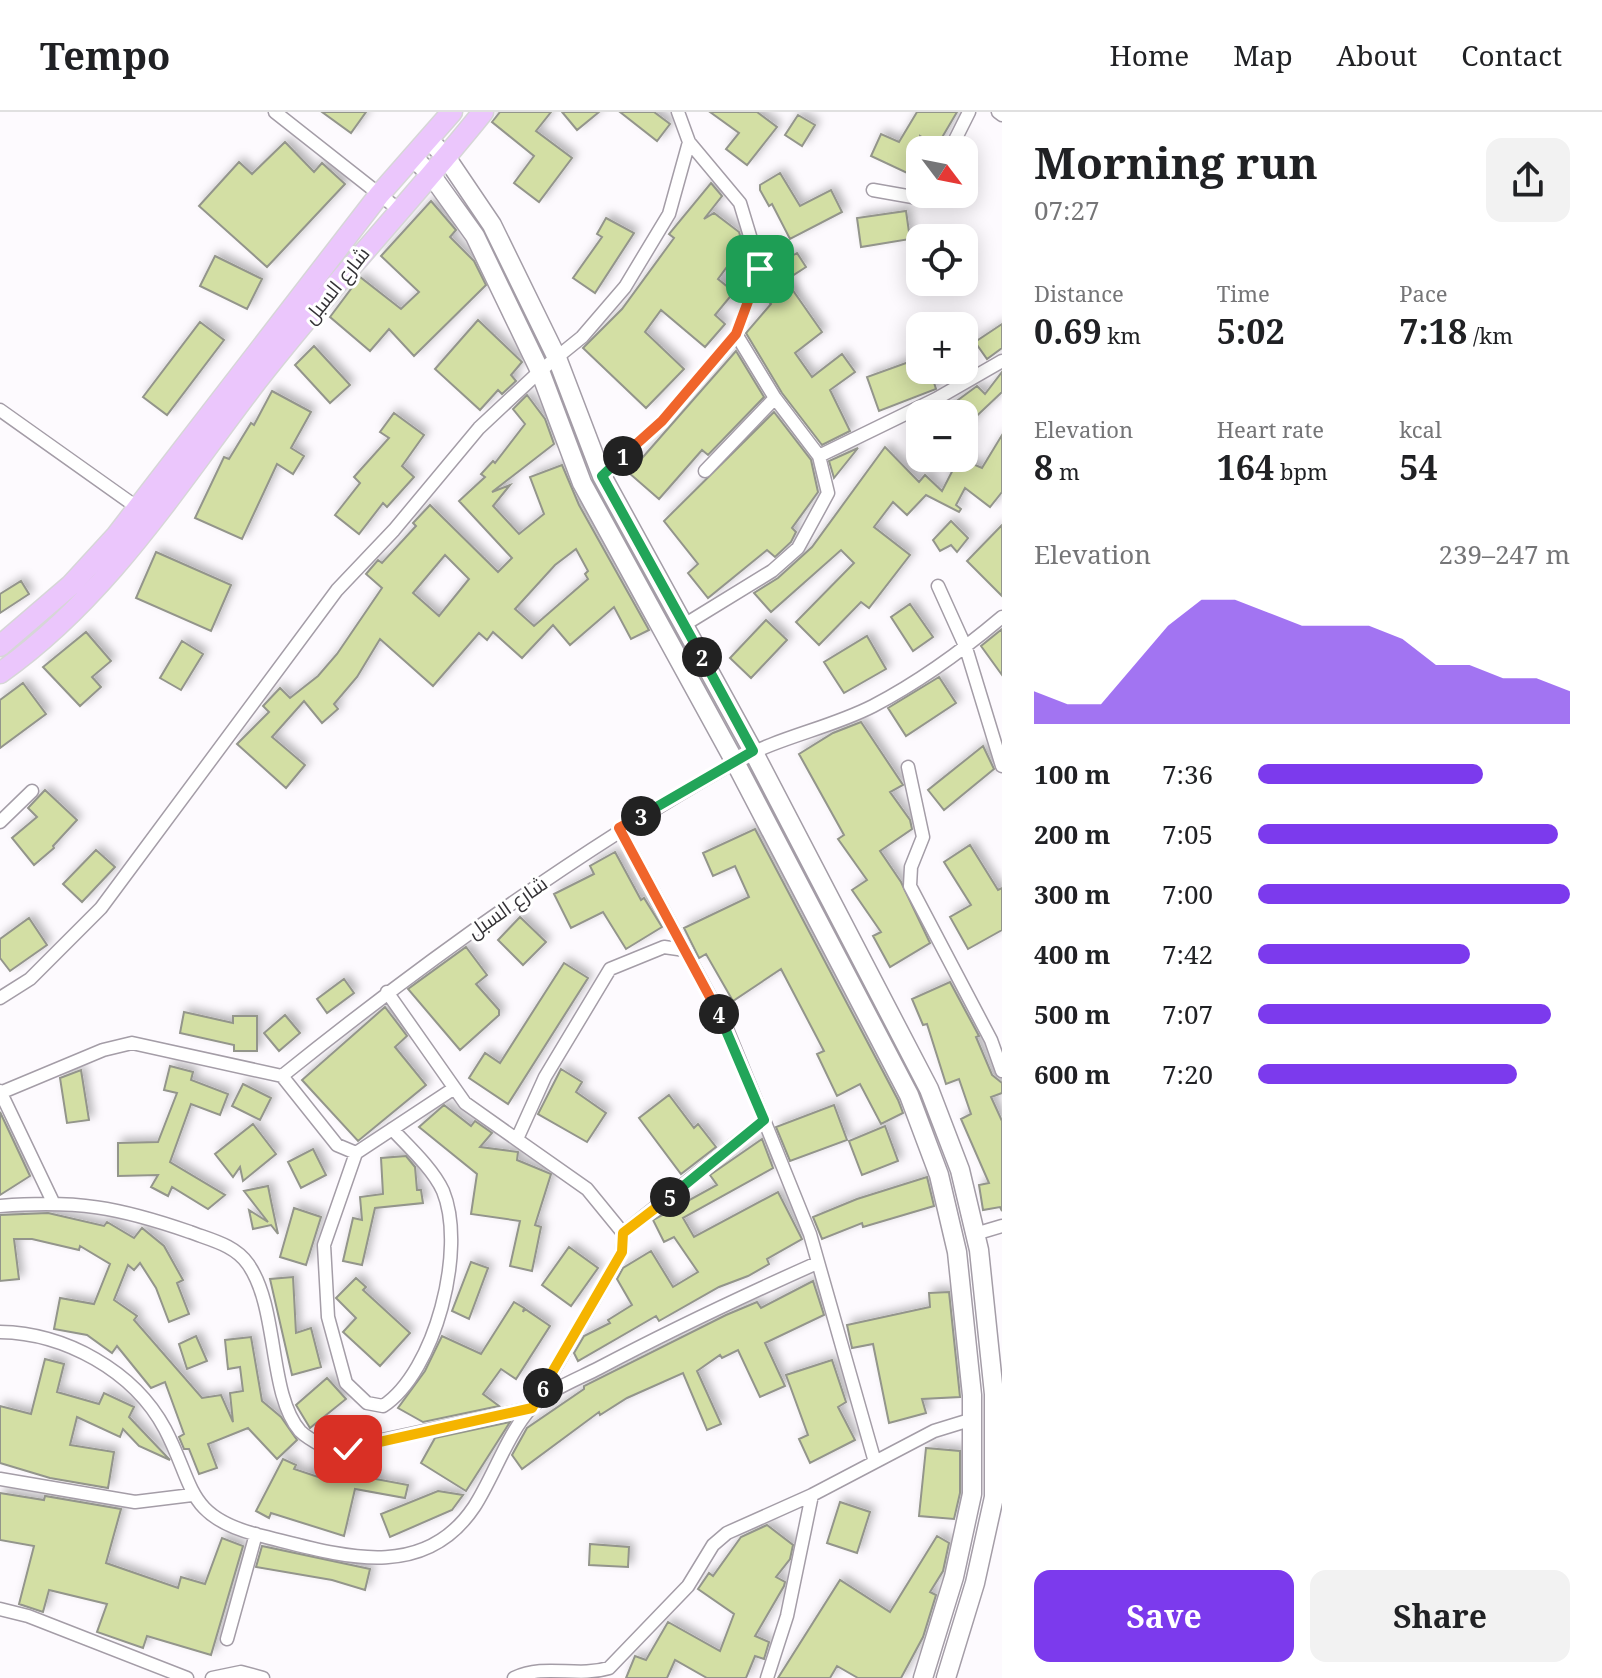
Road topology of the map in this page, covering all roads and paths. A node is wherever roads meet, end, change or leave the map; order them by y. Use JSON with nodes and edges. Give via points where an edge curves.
{"nodes":[{"id":1,"x":275,"y":112,"type":"edge"},
{"id":2,"x":452,"y":112,"type":"edge"},
{"id":3,"x":483,"y":112,"type":"edge"},
{"id":4,"x":678,"y":112,"type":"edge"},
{"id":5,"x":969,"y":112,"type":"edge"},
{"id":6,"x":957,"y":136,"type":"edge"},
{"id":7,"x":429,"y":140,"type":"junction"},
{"id":8,"x":689,"y":142,"type":"junction"},
{"id":9,"x":413,"y":157,"type":"junction"},
{"id":10,"x":446,"y":157,"type":"junction"},
{"id":11,"x":432,"y":176,"type":"junction"},
{"id":12,"x":873,"y":190,"type":"dead end"},
{"id":13,"x":379,"y":195,"type":"junction"},
{"id":14,"x":906,"y":196,"type":"edge"},
{"id":15,"x":398,"y":209,"type":"junction"},
{"id":16,"x":736,"y":334,"type":"junction"},
{"id":17,"x":557,"y":358,"type":"junction"},
{"id":18,"x":1002,"y":361,"type":"edge"},
{"id":19,"x":540,"y":371,"type":"junction"},
{"id":20,"x":775,"y":398,"type":"junction"},
{"id":21,"x":0,"y":410,"type":"edge"},
{"id":22,"x":819,"y":456,"type":"junction"},
{"id":23,"x":705,"y":471,"type":"dead end"},
{"id":24,"x":602,"y":476,"type":"junction"},
{"id":25,"x":138,"y":508,"type":"junction"},
{"id":26,"x":938,"y":586,"type":"dead end"},
{"id":27,"x":1002,"y":617,"type":"edge"},
{"id":28,"x":684,"y":625,"type":"junction"},
{"id":29,"x":0,"y":646,"type":"edge"},
{"id":30,"x":966,"y":648,"type":"junction"},
{"id":31,"x":0,"y":673,"type":"edge"},
{"id":32,"x":753,"y":751,"type":"junction"},
{"id":33,"x":735,"y":762,"type":"junction"},
{"id":34,"x":1002,"y":766,"type":"edge"},
{"id":35,"x":908,"y":767,"type":"dead end"},
{"id":36,"x":32,"y":791,"type":"dead end"},
{"id":37,"x":0,"y":822,"type":"edge"},
{"id":38,"x":619,"y":828,"type":"junction"},
{"id":39,"x":685,"y":950,"type":"junction"},
{"id":40,"x":387,"y":992,"type":"junction"},
{"id":41,"x":0,"y":998,"type":"edge"},
{"id":42,"x":1002,"y":1071,"type":"edge"},
{"id":43,"x":282,"y":1076,"type":"junction"},
{"id":44,"x":453,"y":1089,"type":"junction"},
{"id":45,"x":0,"y":1092,"type":"edge"},
{"id":46,"x":764,"y":1120,"type":"junction"},
{"id":47,"x":392,"y":1129,"type":"junction"},
{"id":48,"x":517,"y":1139,"type":"junction"},
{"id":49,"x":356,"y":1153,"type":"junction"},
{"id":50,"x":53,"y":1202,"type":"junction"},
{"id":51,"x":0,"y":1206,"type":"edge"},
{"id":52,"x":1002,"y":1226,"type":"edge"},
{"id":53,"x":623,"y":1233,"type":"junction"},
{"id":54,"x":975,"y":1234,"type":"junction"},
{"id":55,"x":817,"y":1263,"type":"junction"},
{"id":56,"x":0,"y":1332,"type":"edge"},
{"id":57,"x":998,"y":1391,"type":"edge"},
{"id":58,"x":532,"y":1408,"type":"junction"},
{"id":59,"x":973,"y":1419,"type":"junction"},
{"id":60,"x":875,"y":1462,"type":"junction"},
{"id":61,"x":0,"y":1479,"type":"edge"},
{"id":62,"x":192,"y":1495,"type":"junction"},
{"id":63,"x":812,"y":1495,"type":"junction"},
{"id":64,"x":256,"y":1534,"type":"junction"},
{"id":65,"x":0,"y":1609,"type":"edge"},
{"id":66,"x":227,"y":1639,"type":"dead end"},
{"id":67,"x":593,"y":1677,"type":"edge"},
{"id":68,"x":187,"y":1678,"type":"edge"},
{"id":69,"x":212,"y":1678,"type":"edge"},
{"id":70,"x":263,"y":1678,"type":"edge"},
{"id":71,"x":514,"y":1678,"type":"edge"},
{"id":72,"x":767,"y":1678,"type":"edge"},
{"id":73,"x":923,"y":1678,"type":"edge"},
{"id":74,"x":946,"y":1678,"type":"edge"}],
"edges":[{"from":1,"to":13,"type":"street"},
{"from":2,"to":7,"type":"main road","name":"شارع السبل"},
{"from":3,"to":10,"type":"main road","name":"شارع السبل"},
{"from":4,"to":8,"type":"street"},
{"from":5,"to":6,"type":"street"},
{"from":7,"to":9,"type":"main road","name":"شارع السبل"},
{"from":7,"to":10,"type":"main road"},
{"from":8,"to":16,"type":"street","via":[[740,203],[760,269]]},
{"from":8,"to":17,"type":"street","via":[[669,214],[625,287]]},
{"from":9,"to":11,"type":"main road"},
{"from":9,"to":13,"type":"main road","name":"شارع السبل"},
{"from":10,"to":11,"type":"main road","name":"شارع السبل"},
{"from":10,"to":17,"type":"main road","via":[[492,225]]},
{"from":11,"to":15,"type":"main road","name":"شارع السبل"},
{"from":11,"to":19,"type":"main road","via":[[475,236]]},
{"from":12,"to":14,"type":"street"},
{"from":13,"to":15,"type":"street"},
{"from":13,"to":25,"type":"main road","name":"شارع السبل"},
{"from":15,"to":31,"type":"main road","name":"شارع السبل","via":[[257,381],[132,549],[33,650]]},
{"from":16,"to":20,"type":"street"},
{"from":16,"to":24,"type":"street","via":[[662,421]]},
{"from":17,"to":19,"type":"street"},
{"from":17,"to":24,"type":"main road"},
{"from":18,"to":22,"type":"street","via":[[951,392]]},
{"from":19,"to":33,"type":"main road","via":[[582,483]]},
{"from":19,"to":41,"type":"street","via":[[479,428],[337,590],[101,908],[30,979]]},
{"from":20,"to":22,"type":"street"},
{"from":20,"to":23,"type":"street"},
{"from":21,"to":25,"type":"street"},
{"from":22,"to":28,"type":"street","via":[[828,493],[798,548],[772,571]]},
{"from":24,"to":28,"type":"main road"},
{"from":25,"to":29,"type":"main road","name":"شارع السبل","via":[[71,585]]},
{"from":26,"to":30,"type":"street"},
{"from":27,"to":30,"type":"street","name":"شارع السبل"},
{"from":28,"to":32,"type":"main road"},
{"from":30,"to":32,"type":"street","name":"شارع السبل","via":[[872,706]]},
{"from":30,"to":34,"type":"street"},
{"from":32,"to":33,"type":"street","name":"شارع السبل"},
{"from":32,"to":54,"type":"main road","via":[[929,1089],[960,1170]]},
{"from":33,"to":38,"type":"street","name":"شارع السبل"},
{"from":33,"to":59,"type":"main road","via":[[909,1095],[934,1162],[957,1252]]},
{"from":35,"to":42,"type":"street","via":[[923,837],[910,886]]},
{"from":36,"to":37,"type":"street"},
{"from":38,"to":39,"type":"street"},
{"from":38,"to":40,"type":"street","name":"شارع السبل"},
{"from":39,"to":46,"type":"street","via":[[725,1024]]},
{"from":39,"to":48,"type":"street","via":[[664,947],[610,969],[545,1077]]},
{"from":40,"to":43,"type":"street","name":"شارع السبل"},
{"from":40,"to":44,"type":"street"},
{"from":43,"to":45,"type":"street","via":[[132,1043]]},
{"from":43,"to":49,"type":"street","via":[[337,1145]]},
{"from":44,"to":47,"type":"street"},
{"from":44,"to":48,"type":"street"},
{"from":45,"to":50,"type":"street"},
{"from":46,"to":53,"type":"street"},
{"from":46,"to":55,"type":"street"},
{"from":47,"to":49,"type":"street"},
{"from":47,"to":49,"type":"street","via":[[442,1191],[452,1247],[447,1291],[425,1351],[398,1397],[383,1406],[367,1403],[346,1383],[328,1317],[324,1245]]},
{"from":48,"to":53,"type":"street","via":[[587,1189]]},
{"from":50,"to":51,"type":"street"},
{"from":50,"to":58,"type":"street","via":[[133,1212],[227,1245],[248,1263],[262,1296],[290,1416],[302,1434],[331,1451]]},
{"from":52,"to":54,"type":"street"},
{"from":53,"to":58,"type":"street","via":[[622,1252]]},
{"from":54,"to":57,"type":"main road"},
{"from":55,"to":58,"type":"street","via":[[696,1316]]},
{"from":55,"to":60,"type":"street"},
{"from":56,"to":62,"type":"street","via":[[58,1344],[102,1362],[136,1388],[164,1427]]},
{"from":57,"to":74,"type":"main road","via":[[994,1497]]},
{"from":58,"to":64,"type":"street","via":[[473,1509],[449,1537],[418,1552],[387,1559],[349,1557]]},
{"from":59,"to":60,"type":"street","via":[[934,1431]]},
{"from":59,"to":73,"type":"main road","via":[[972,1494]]},
{"from":60,"to":63,"type":"street"},
{"from":61,"to":62,"type":"street","via":[[135,1502]]},
{"from":62,"to":64,"type":"street","via":[[231,1528]]},
{"from":63,"to":67,"type":"street","via":[[727,1533],[713,1545],[688,1586],[625,1654]]},
{"from":63,"to":72,"type":"street","via":[[787,1616]]},
{"from":64,"to":66,"type":"street"},
{"from":65,"to":68,"type":"street"},
{"from":67,"to":71,"type":"street","via":[[541,1670]]},
{"from":69,"to":70,"type":"street","via":[[241,1672]]}]}
